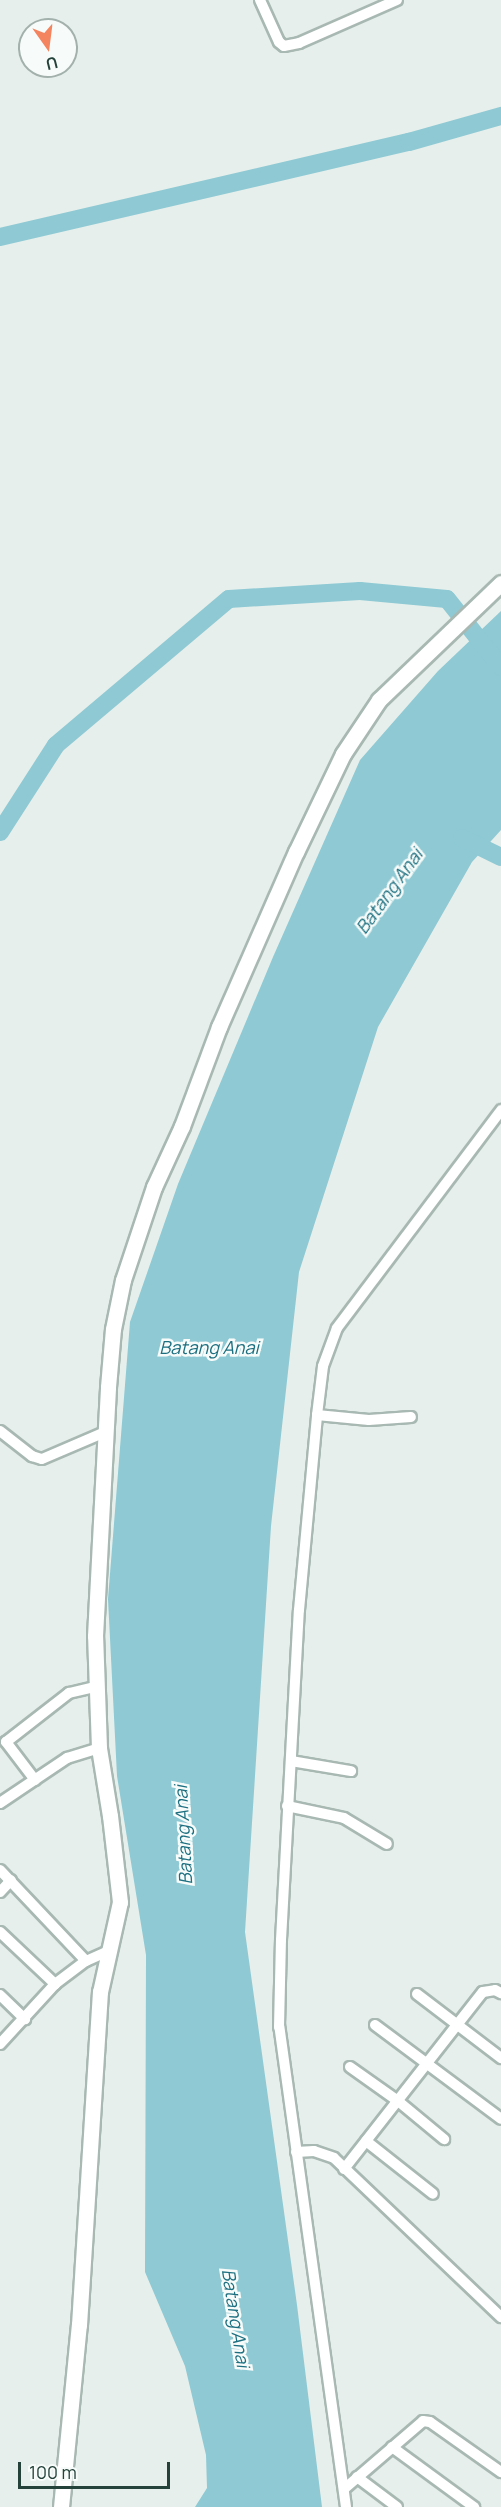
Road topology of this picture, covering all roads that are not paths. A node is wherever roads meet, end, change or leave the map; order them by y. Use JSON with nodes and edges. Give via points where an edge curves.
{"nodes":[{"id":1,"x":261,"y":0,"type":"edge"},
{"id":2,"x":397,"y":0,"type":"edge"},
{"id":3,"x":501,"y":584,"type":"edge"},
{"id":4,"x":501,"y":1110,"type":"edge"},
{"id":5,"x":317,"y":1415,"type":"junction"},
{"id":6,"x":411,"y":1418,"type":"dead end"},
{"id":7,"x":0,"y":1431,"type":"edge"},
{"id":8,"x":105,"y":1432,"type":"junction"},
{"id":9,"x":96,"y":1687,"type":"junction"},
{"id":10,"x":3,"y":1744,"type":"edge"},
{"id":11,"x":99,"y":1748,"type":"junction"},
{"id":12,"x":291,"y":1761,"type":"junction"},
{"id":13,"x":351,"y":1771,"type":"dead end"},
{"id":14,"x":35,"y":1780,"type":"junction"},
{"id":15,"x":0,"y":1803,"type":"edge"},
{"id":16,"x":287,"y":1806,"type":"junction"},
{"id":17,"x":387,"y":1844,"type":"dead end"},
{"id":18,"x":0,"y":1870,"type":"edge"},
{"id":19,"x":11,"y":1880,"type":"junction"},
{"id":20,"x":0,"y":1892,"type":"edge"},
{"id":21,"x":0,"y":1932,"type":"edge"},
{"id":22,"x":111,"y":1950,"type":"junction"},
{"id":23,"x":86,"y":1961,"type":"junction"},
{"id":24,"x":55,"y":1984,"type":"junction"},
{"id":25,"x":501,"y":1993,"type":"edge"},
{"id":26,"x":417,"y":1994,"type":"dead end"},
{"id":27,"x":0,"y":1995,"type":"edge"},
{"id":28,"x":25,"y":2019,"type":"junction"},
{"id":29,"x":375,"y":2025,"type":"dead end"},
{"id":30,"x":458,"y":2026,"type":"junction"},
{"id":31,"x":0,"y":2044,"type":"edge"},
{"id":32,"x":501,"y":2058,"type":"edge"},
{"id":33,"x":427,"y":2065,"type":"junction"},
{"id":34,"x":350,"y":2067,"type":"dead end"},
{"id":35,"x":398,"y":2101,"type":"junction"},
{"id":36,"x":501,"y":2119,"type":"edge"},
{"id":37,"x":444,"y":2139,"type":"dead end"},
{"id":38,"x":366,"y":2141,"type":"junction"},
{"id":39,"x":296,"y":2152,"type":"junction"},
{"id":40,"x":344,"y":2169,"type":"junction"},
{"id":41,"x":433,"y":2194,"type":"dead end"},
{"id":42,"x":501,"y":2318,"type":"edge"},
{"id":43,"x":392,"y":2447,"type":"junction"},
{"id":44,"x":501,"y":2472,"type":"edge"},
{"id":45,"x":357,"y":2477,"type":"junction"},
{"id":46,"x":344,"y":2489,"type":"junction"},
{"id":47,"x":61,"y":2507,"type":"edge"},
{"id":48,"x":346,"y":2507,"type":"edge"},
{"id":49,"x":398,"y":2507,"type":"edge"},
{"id":50,"x":474,"y":2507,"type":"edge"}],
"edges":[{"from":1,"to":2,"type":"street","via":[[284,46]]},
{"from":3,"to":8,"type":"street","via":[[379,700],[315,810],[245,965],[154,1187],[123,1280],[113,1329]]},
{"from":4,"to":5,"type":"street","via":[[337,1328],[323,1366]]},
{"from":5,"to":6,"type":"street"},
{"from":5,"to":12,"type":"street","via":[[299,1610]]},
{"from":7,"to":8,"type":"street","via":[[32,1456],[42,1459]]},
{"from":8,"to":9,"type":"street"},
{"from":9,"to":10,"type":"street","via":[[69,1693]]},
{"from":9,"to":11,"type":"street"},
{"from":10,"to":14,"type":"street"},
{"from":11,"to":14,"type":"street","via":[[75,1754]]},
{"from":11,"to":22,"type":"street","via":[[120,1902]]},
{"from":12,"to":13,"type":"street"},
{"from":12,"to":16,"type":"street"},
{"from":14,"to":15,"type":"street"},
{"from":16,"to":17,"type":"street","via":[[344,1818]]},
{"from":16,"to":39,"type":"street","via":[[279,2027]]},
{"from":18,"to":19,"type":"street"},
{"from":19,"to":20,"type":"street"},
{"from":19,"to":23,"type":"street"},
{"from":21,"to":24,"type":"street"},
{"from":22,"to":23,"type":"street"},
{"from":22,"to":47,"type":"street","via":[[103,1969],[99,2001],[79,2325]]},
{"from":23,"to":24,"type":"street"},
{"from":24,"to":28,"type":"street"},
{"from":25,"to":30,"type":"street","via":[[483,1992]]},
{"from":26,"to":30,"type":"street"},
{"from":27,"to":28,"type":"street"},
{"from":28,"to":31,"type":"street"},
{"from":29,"to":33,"type":"street"},
{"from":30,"to":32,"type":"street"},
{"from":30,"to":33,"type":"street"},
{"from":33,"to":35,"type":"street"},
{"from":33,"to":36,"type":"street"},
{"from":34,"to":35,"type":"street"},
{"from":35,"to":37,"type":"street"},
{"from":35,"to":38,"type":"street"},
{"from":38,"to":40,"type":"street"},
{"from":38,"to":41,"type":"street"},
{"from":39,"to":40,"type":"street","via":[[325,2153]]},
{"from":39,"to":46,"type":"street"},
{"from":40,"to":42,"type":"street"},
{"from":43,"to":44,"type":"street","via":[[420,2422],[430,2422]]},
{"from":43,"to":45,"type":"street"},
{"from":43,"to":50,"type":"street"},
{"from":45,"to":46,"type":"street"},
{"from":45,"to":49,"type":"street"},
{"from":46,"to":48,"type":"street"}]}
